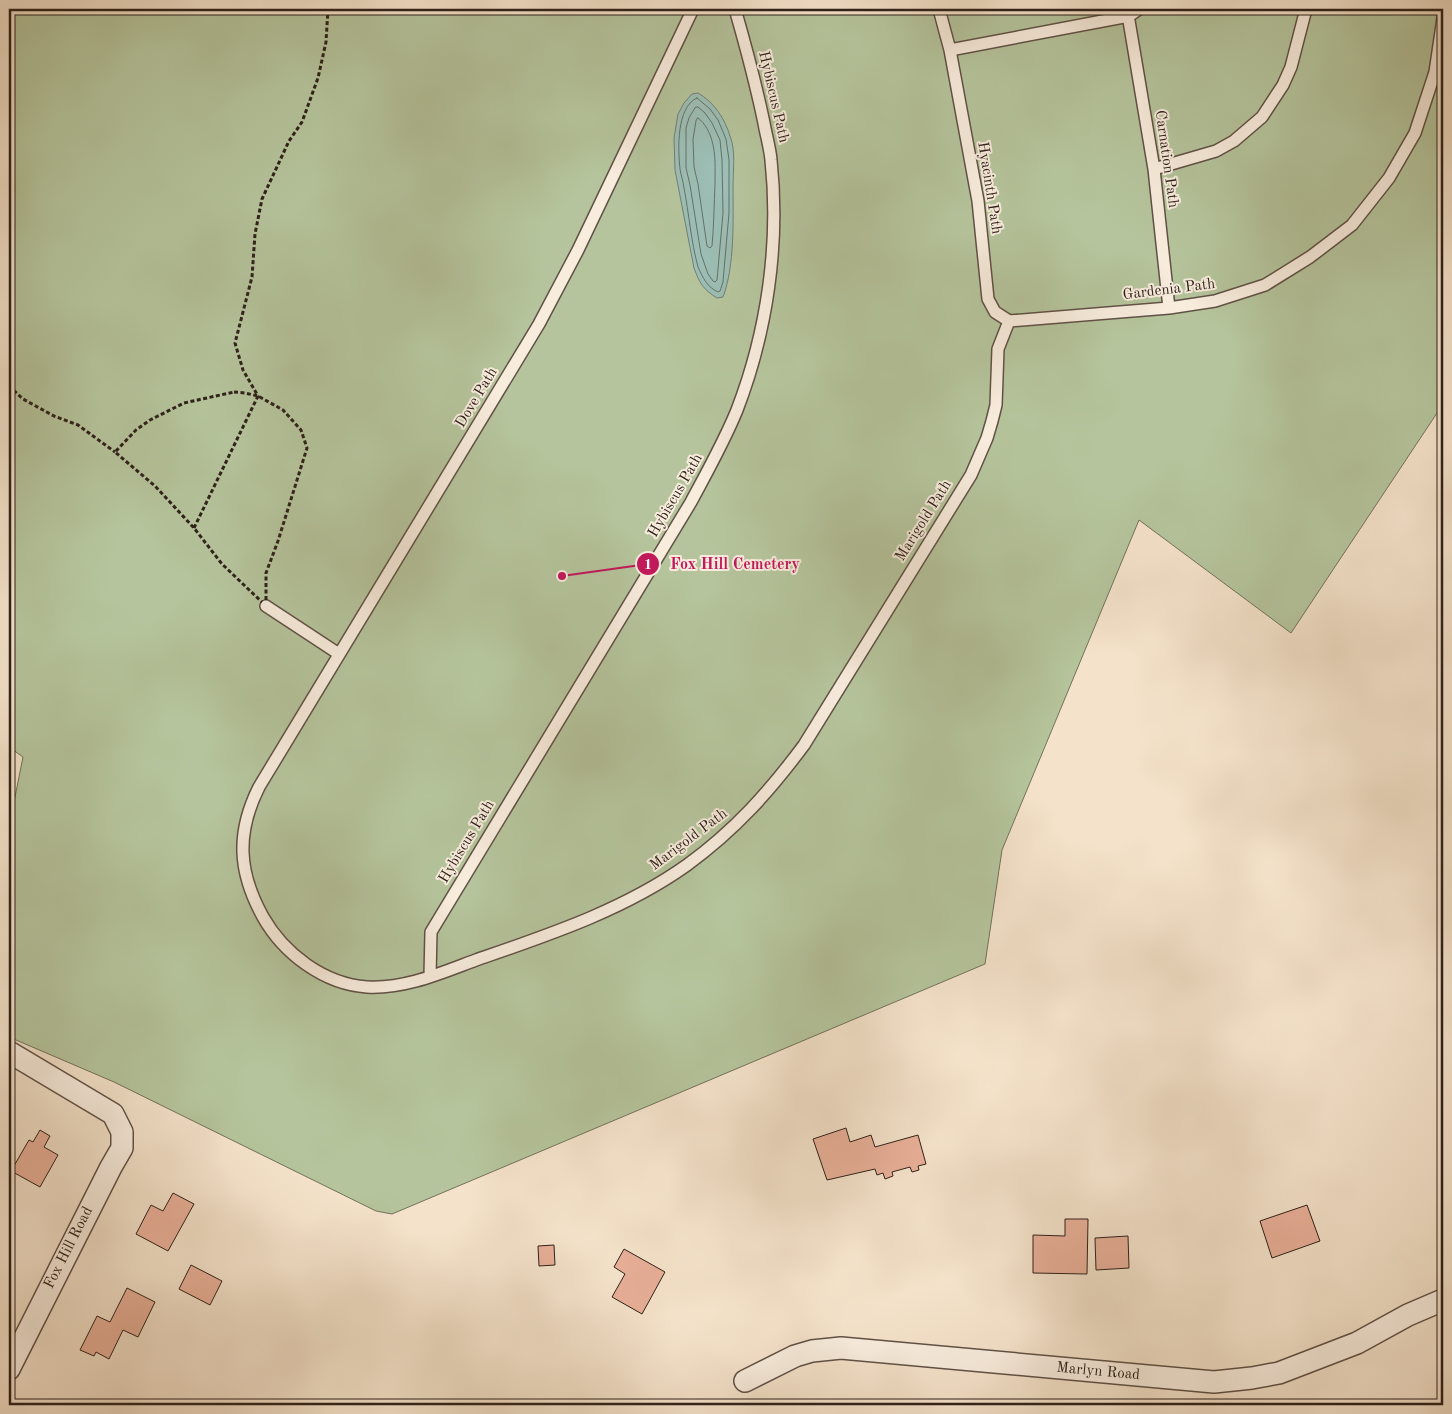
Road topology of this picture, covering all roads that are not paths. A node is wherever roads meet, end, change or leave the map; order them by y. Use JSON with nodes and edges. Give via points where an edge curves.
{"nodes":[{"id":1,"x":693,"y":9,"type":"edge"},
{"id":2,"x":735,"y":9,"type":"edge"},
{"id":3,"x":939,"y":9,"type":"edge"},
{"id":4,"x":1139,"y":9,"type":"edge"},
{"id":5,"x":1306,"y":9,"type":"edge"},
{"id":6,"x":1128,"y":12,"type":"edge"},
{"id":7,"x":1443,"y":18,"type":"edge"},
{"id":8,"x":950,"y":50,"type":"junction"},
{"id":9,"x":1154,"y":168,"type":"junction"},
{"id":10,"x":1169,"y":308,"type":"junction"},
{"id":11,"x":1009,"y":320,"type":"junction"},
{"id":12,"x":266,"y":606,"type":"road end"},
{"id":13,"x":339,"y":654,"type":"junction"},
{"id":14,"x":259,"y":787,"type":"joint"},
{"id":15,"x":430,"y":976,"type":"junction"},
{"id":16,"x":9,"y":1052,"type":"edge"},
{"id":17,"x":1443,"y":1300,"type":"edge"},
{"id":18,"x":9,"y":1368,"type":"edge"},
{"id":19,"x":745,"y":1381,"type":"dead end"}],
"edges":[{"from":1,"to":13,"type":"lane","name":"Dove Path","via":[[578,250],[539,324]]},
{"from":2,"to":15,"type":"lane","name":"Hybiscus Path","via":[[771,160],[772,262],[753,362],[737,410],[691,502],[431,932]]},
{"from":3,"to":8,"type":"lane","name":"Hyacinth Path"},
{"from":4,"to":6,"type":"lane"},
{"from":5,"to":9,"type":"lane","via":[[1291,66],[1262,117],[1234,141],[1216,150]]},
{"from":6,"to":8,"type":"lane"},
{"from":6,"to":9,"type":"lane","name":"Carnation Path"},
{"from":7,"to":10,"type":"lane","name":"Gardenia Path","via":[[1435,72],[1415,133],[1390,178],[1352,225],[1265,285],[1215,301]]},
{"from":8,"to":11,"type":"lane","name":"Hyacinth Path","via":[[978,202],[988,300],[995,312]]},
{"from":9,"to":10,"type":"lane","name":"Carnation Path"},
{"from":10,"to":11,"type":"lane","name":"Gardenia Path"},
{"from":11,"to":15,"type":"lane","name":"Marigold Path","via":[[998,349],[996,405],[987,438],[971,475],[804,745],[779,779],[719,840],[650,888],[542,937]]},
{"from":12,"to":13,"type":"lane"},
{"from":13,"to":14,"type":"lane","name":"Dove Path"},
{"from":14,"to":15,"type":"lane","name":"Marigold Path","via":[[249,808],[244,832],[244,868],[255,902],[284,945],[315,970],[338,981],[364,987],[387,988]]},
{"from":16,"to":18,"type":"street","name":"Fox Hill Road","via":[[112,1114],[122,1132],[122,1148]]},
{"from":17,"to":19,"type":"street","name":"Marlyn Road","via":[[1357,1343],[1279,1373],[1252,1378],[1214,1382],[841,1348],[795,1356]]}]}
